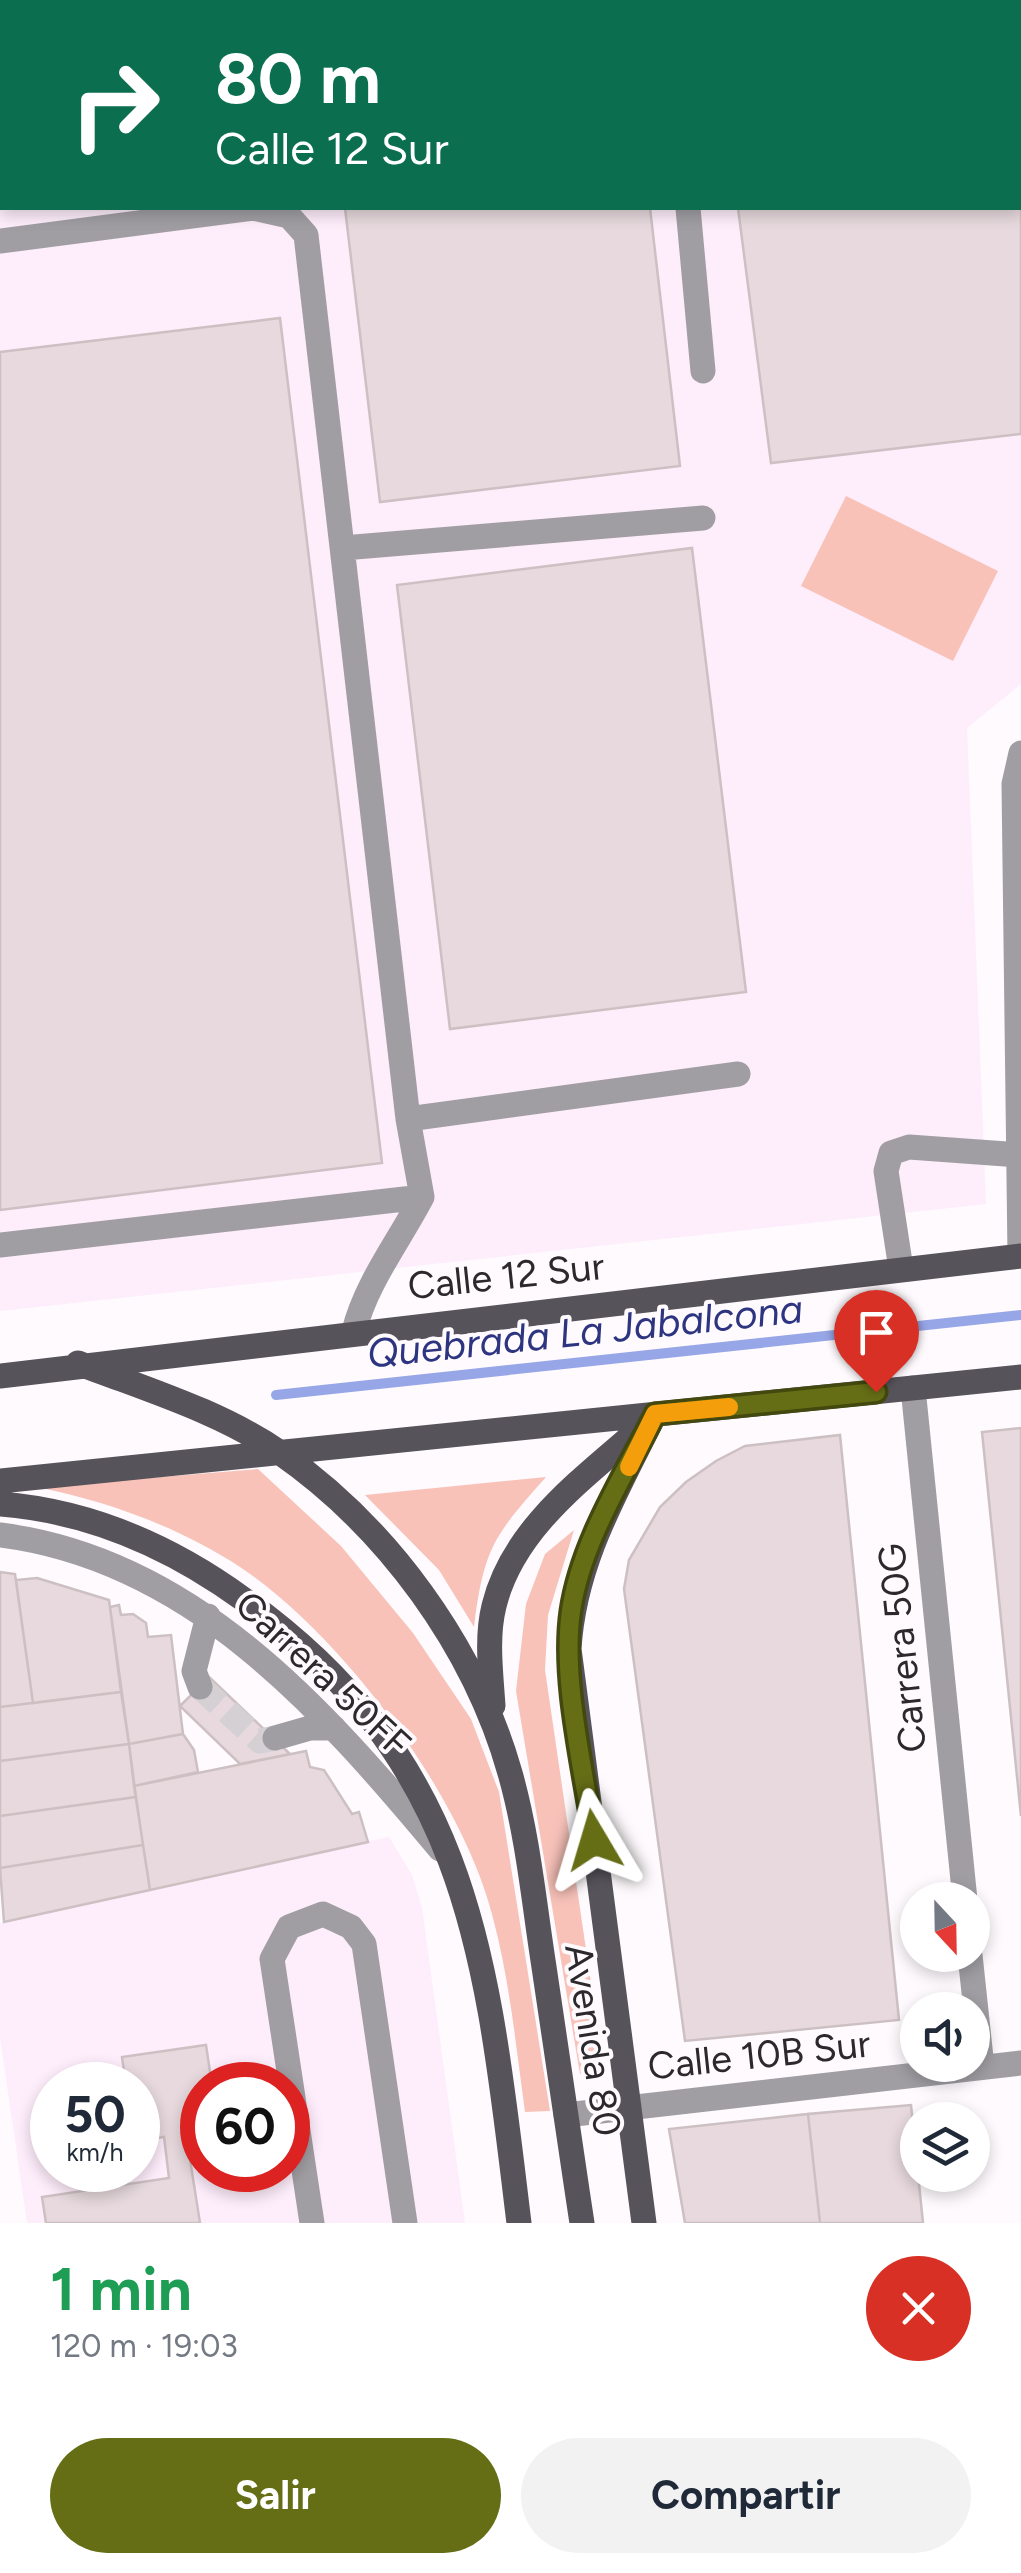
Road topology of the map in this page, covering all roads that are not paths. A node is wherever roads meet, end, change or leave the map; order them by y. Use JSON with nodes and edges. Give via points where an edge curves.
{"nodes":[{"id":1,"x":238,"y":210,"type":"edge"},
{"id":2,"x":262,"y":210,"type":"edge"},
{"id":3,"x":688,"y":210,"type":"edge"},
{"id":4,"x":0,"y":241,"type":"edge"},
{"id":5,"x":703,"y":371,"type":"dead end"},
{"id":6,"x":703,"y":518,"type":"dead end"},
{"id":7,"x":343,"y":548,"type":"junction"},
{"id":8,"x":1021,"y":753,"type":"edge"},
{"id":9,"x":738,"y":1074,"type":"dead end"},
{"id":10,"x":408,"y":1119,"type":"junction"},
{"id":11,"x":1020,"y":1155,"type":"edge"},
{"id":12,"x":422,"y":1197,"type":"junction"},
{"id":13,"x":0,"y":1245,"type":"edge"},
{"id":14,"x":1021,"y":1256,"type":"edge"},
{"id":15,"x":902,"y":1269,"type":"junction"},
{"id":16,"x":354,"y":1330,"type":"junction"},
{"id":17,"x":78,"y":1363,"type":"junction"},
{"id":18,"x":0,"y":1376,"type":"edge"},
{"id":19,"x":1021,"y":1377,"type":"edge"},
{"id":20,"x":914,"y":1388,"type":"junction"},
{"id":21,"x":655,"y":1414,"type":"junction"},
{"id":22,"x":280,"y":1453,"type":"junction"},
{"id":23,"x":0,"y":1481,"type":"edge"},
{"id":24,"x":0,"y":1504,"type":"edge"},
{"id":25,"x":0,"y":1535,"type":"edge"},
{"id":26,"x":208,"y":1616,"type":"junction"},
{"id":27,"x":200,"y":1687,"type":"dead end"},
{"id":28,"x":494,"y":1725,"type":"junction"},
{"id":29,"x":334,"y":1728,"type":"junction"},
{"id":30,"x":275,"y":1738,"type":"tunnel mouth"},
{"id":31,"x":456,"y":1866,"type":"junction"},
{"id":32,"x":963,"y":1882,"type":"edge"},
{"id":33,"x":1021,"y":2063,"type":"edge"},
{"id":34,"x":990,"y":2067,"type":"edge"},
{"id":35,"x":900,"y":2077,"type":"edge"},
{"id":36,"x":628,"y":2107,"type":"junction"},
{"id":37,"x":566,"y":2115,"type":"junction"},
{"id":38,"x":312,"y":2223,"type":"edge"},
{"id":39,"x":405,"y":2223,"type":"edge"},
{"id":40,"x":518,"y":2223,"type":"edge"},
{"id":41,"x":582,"y":2223,"type":"edge"},
{"id":42,"x":644,"y":2223,"type":"edge"}],
"edges":[{"from":1,"to":4,"type":"street"},
{"from":2,"to":7,"type":"street","via":[[290,216],[306,235]]},
{"from":3,"to":5,"type":"street"},
{"from":6,"to":7,"type":"street"},
{"from":7,"to":10,"type":"street"},
{"from":8,"to":11,"type":"street","via":[[1014,784]]},
{"from":9,"to":10,"type":"street"},
{"from":10,"to":12,"type":"street"},
{"from":11,"to":14,"type":"street"},
{"from":11,"to":15,"type":"street","via":[[909,1147],[891,1154],[886,1171]]},
{"from":12,"to":13,"type":"street"},
{"from":12,"to":16,"type":"street","via":[[362,1298]]},
{"from":14,"to":15,"type":"main road","name":"Calle 12 Sur"},
{"from":15,"to":16,"type":"main road","name":"Calle 12 Sur"},
{"from":16,"to":17,"type":"main road","name":"Calle 12 Sur"},
{"from":17,"to":18,"type":"main road","name":"Calle 12 Sur"},
{"from":17,"to":22,"type":"main road","name":"Avenida 80","via":[[208,1414]]},
{"from":19,"to":20,"type":"main road"},
{"from":20,"to":21,"type":"main road"},
{"from":20,"to":32,"type":"street","name":"Carrera 50G"},
{"from":21,"to":22,"type":"main road"},
{"from":21,"to":28,"type":"main road","via":[[540,1520],[510,1562],[491,1634]]},
{"from":21,"to":36,"type":"main road","name":"Avenida 80","via":[[581,1572],[568,1649]]},
{"from":22,"to":23,"type":"main road"},
{"from":22,"to":28,"type":"main road","name":"Avenida 80","via":[[354,1515],[400,1566],[457,1646]]},
{"from":24,"to":31,"type":"main road","via":[[83,1517],[141,1538],[204,1571],[278,1624],[398,1751]]},
{"from":25,"to":26,"type":"street","name":"Carrera 50FF","via":[[115,1565]]},
{"from":26,"to":27,"type":"street","via":[[194,1671]]},
{"from":26,"to":29,"type":"street","name":"Carrera 50FF"},
{"from":28,"to":37,"type":"main road","name":"Avenida 80","via":[[522,1821]]},
{"from":29,"to":30,"type":"street"},
{"from":29,"to":31,"type":"street","name":"Carrera 50FF"},
{"from":31,"to":40,"type":"main road","via":[[494,2021]]},
{"from":33,"to":34,"type":"street","name":"Calle 10B Sur"},
{"from":35,"to":36,"type":"street","name":"Calle 10B Sur"},
{"from":36,"to":37,"type":"street","name":"Calle 10B Sur"},
{"from":36,"to":42,"type":"main road","name":"Avenida 80"},
{"from":37,"to":41,"type":"main road","name":"Avenida 80"},
{"from":38,"to":39,"type":"street","via":[[272,1959],[289,1927],[322,1914],[351,1927],[364,1944]]}]}
